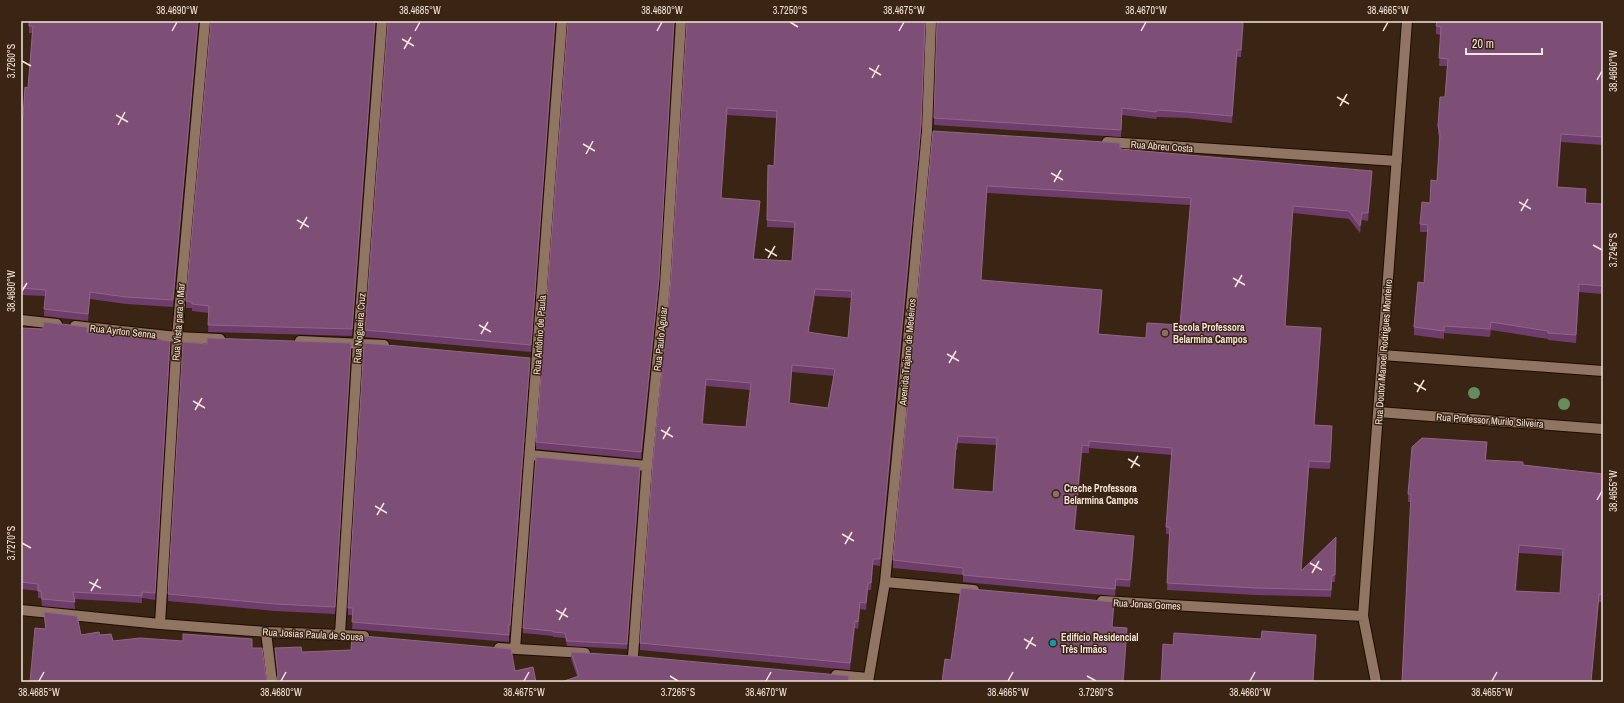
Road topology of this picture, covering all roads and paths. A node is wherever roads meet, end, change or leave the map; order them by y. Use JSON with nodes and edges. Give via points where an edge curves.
{"nodes":[{"id":1,"x":205,"y":21,"type":"edge"},
{"id":2,"x":382,"y":21,"type":"edge"},
{"id":3,"x":562,"y":21,"type":"edge"},
{"id":4,"x":681,"y":21,"type":"edge"},
{"id":5,"x":931,"y":21,"type":"edge"},
{"id":6,"x":1407,"y":21,"type":"edge"},
{"id":7,"x":1094,"y":142,"type":"edge"},
{"id":8,"x":1397,"y":161,"type":"junction"},
{"id":9,"x":21,"y":320,"type":"edge"},
{"id":10,"x":177,"y":337,"type":"junction"},
{"id":11,"x":232,"y":339,"type":"edge"},
{"id":12,"x":287,"y":341,"type":"edge"},
{"id":13,"x":358,"y":343,"type":"junction"},
{"id":14,"x":397,"y":346,"type":"edge"},
{"id":15,"x":1382,"y":356,"type":"junction"},
{"id":16,"x":1603,"y":371,"type":"edge"},
{"id":17,"x":1378,"y":412,"type":"junction"},
{"id":18,"x":1603,"y":428,"type":"edge"},
{"id":19,"x":530,"y":455,"type":"junction"},
{"id":20,"x":647,"y":466,"type":"junction"},
{"id":21,"x":885,"y":582,"type":"junction"},
{"id":22,"x":986,"y":591,"type":"edge"},
{"id":23,"x":1094,"y":601,"type":"edge"},
{"id":24,"x":21,"y":610,"type":"edge"},
{"id":25,"x":1363,"y":616,"type":"junction"},
{"id":26,"x":160,"y":624,"type":"junction"},
{"id":27,"x":266,"y":632,"type":"junction"},
{"id":28,"x":340,"y":634,"type":"junction"},
{"id":29,"x":378,"y":638,"type":"edge"},
{"id":30,"x":492,"y":647,"type":"edge"},
{"id":31,"x":515,"y":649,"type":"junction"},
{"id":32,"x":594,"y":654,"type":"edge"},
{"id":33,"x":633,"y":656,"type":"edge"},
{"id":34,"x":829,"y":674,"type":"edge"},
{"id":35,"x":868,"y":680,"type":"edge"},
{"id":36,"x":272,"y":682,"type":"edge"},
{"id":37,"x":1376,"y":682,"type":"edge"}],
"edges":[{"from":1,"to":10,"type":"street","name":"Rua Vista para o Mar"},
{"from":2,"to":13,"type":"street","name":"Rua Nogueira Cruz"},
{"from":3,"to":19,"type":"street","name":"Rua Antônio de Paula","via":[[533,359]]},
{"from":4,"to":20,"type":"street","name":"Rua Paulo Aguiar","via":[[665,285]]},
{"from":5,"to":21,"type":"street","name":"Avenida Trajano de Medeiros","via":[[931,132]]},
{"from":6,"to":8,"type":"street","name":"Rua Doutor Manoel Rodrigues Monteiro"},
{"from":7,"to":8,"type":"street","name":"Rua Abreu Costa"},
{"from":8,"to":15,"type":"street","name":"Rua Doutor Manoel Rodrigues Monteiro"},
{"from":9,"to":10,"type":"street","name":"Rua Ayrton Senna"},
{"from":10,"to":11,"type":"street","name":"Rua Ayrton Senna"},
{"from":10,"to":26,"type":"street","name":"Rua Vista para o Mar"},
{"from":12,"to":13,"type":"street"},
{"from":13,"to":14,"type":"street"},
{"from":13,"to":28,"type":"street","name":"Rua Nogueira Cruz"},
{"from":15,"to":16,"type":"street"},
{"from":15,"to":17,"type":"street","name":"Rua Doutor Manoel Rodrigues Monteiro"},
{"from":17,"to":18,"type":"street","name":"Rua Professor Murilo Silveira"},
{"from":17,"to":25,"type":"street","name":"Rua Doutor Manoel Rodrigues Monteiro"},
{"from":19,"to":20,"type":"street"},
{"from":19,"to":31,"type":"street","name":"Rua Antônio de Paula"},
{"from":20,"to":33,"type":"street","name":"Rua Paulo Aguiar"},
{"from":21,"to":22,"type":"street"},
{"from":21,"to":35,"type":"street","name":"Avenida Trajano de Medeiros"},
{"from":23,"to":25,"type":"street","name":"Rua Jonas Gomes"},
{"from":24,"to":26,"type":"street","name":"Rua Josias Paula de Sousa"},
{"from":25,"to":37,"type":"street","name":"Rua Doutor Manoel Rodrigues Monteiro"},
{"from":26,"to":27,"type":"street","name":"Rua Josias Paula de Sousa"},
{"from":27,"to":28,"type":"street","name":"Rua Josias Paula de Sousa"},
{"from":27,"to":36,"type":"street"},
{"from":28,"to":29,"type":"street","name":"Rua Josias Paula de Sousa"},
{"from":30,"to":31,"type":"street"},
{"from":31,"to":32,"type":"street"},
{"from":34,"to":35,"type":"street"}]}
